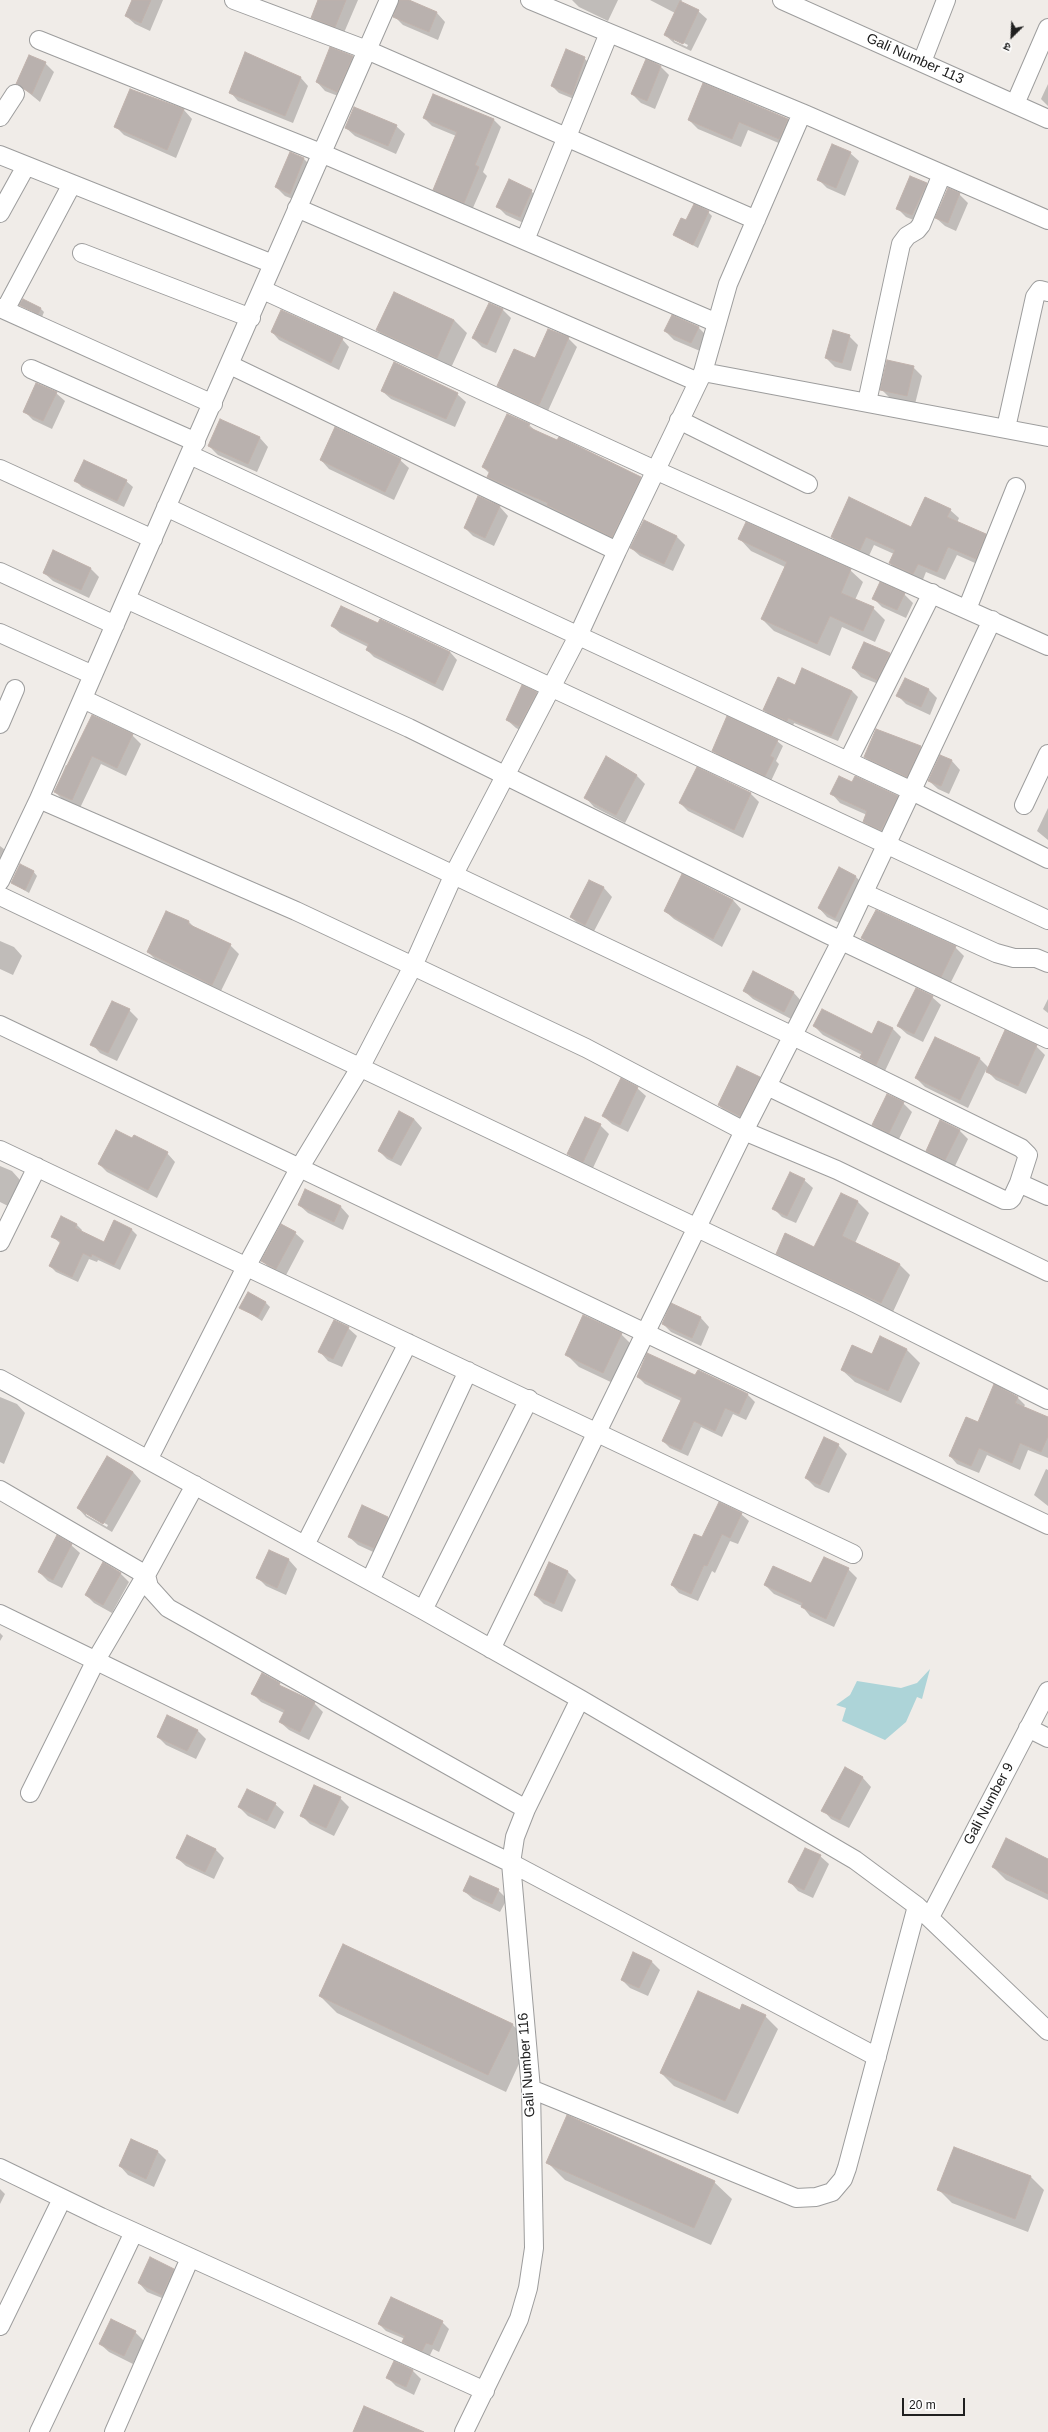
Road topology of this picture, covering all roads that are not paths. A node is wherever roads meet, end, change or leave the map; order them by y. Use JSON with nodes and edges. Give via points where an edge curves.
{"nodes":[{"id":1,"x":234,"y":0,"type":"edge"},
{"id":2,"x":389,"y":0,"type":"edge"},
{"id":3,"x":530,"y":0,"type":"edge"},
{"id":4,"x":782,"y":0,"type":"edge"},
{"id":5,"x":946,"y":0,"type":"edge"},
{"id":6,"x":804,"y":5,"type":"edge"},
{"id":7,"x":1048,"y":28,"type":"edge"},
{"id":8,"x":609,"y":33,"type":"junction"},
{"id":9,"x":39,"y":40,"type":"dead end"},
{"id":10,"x":367,"y":50,"type":"junction"},
{"id":11,"x":922,"y":62,"type":"junction"},
{"id":12,"x":15,"y":94,"type":"dead end"},
{"id":13,"x":1015,"y":104,"type":"junction"},
{"id":14,"x":802,"y":113,"type":"junction"},
{"id":15,"x":0,"y":117,"type":"edge"},
{"id":16,"x":1048,"y":119,"type":"edge"},
{"id":17,"x":566,"y":138,"type":"junction"},
{"id":18,"x":321,"y":153,"type":"junction"},
{"id":19,"x":0,"y":155,"type":"edge"},
{"id":20,"x":26,"y":166,"type":"junction"},
{"id":21,"x":942,"y":174,"type":"junction"},
{"id":22,"x":72,"y":184,"type":"junction"},
{"id":23,"x":297,"y":208,"type":"junction"},
{"id":24,"x":0,"y":213,"type":"edge"},
{"id":25,"x":756,"y":220,"type":"junction"},
{"id":26,"x":1048,"y":220,"type":"edge"},
{"id":27,"x":525,"y":240,"type":"junction"},
{"id":28,"x":82,"y":253,"type":"dead end"},
{"id":29,"x":273,"y":264,"type":"junction"},
{"id":30,"x":263,"y":290,"type":"junction"},
{"id":31,"x":1048,"y":292,"type":"edge"},
{"id":32,"x":2,"y":309,"type":"edge"},
{"id":33,"x":251,"y":318,"type":"junction"},
{"id":34,"x":717,"y":323,"type":"junction"},
{"id":35,"x":230,"y":365,"type":"junction"},
{"id":36,"x":31,"y":369,"type":"dead end"},
{"id":37,"x":700,"y":377,"type":"junction"},
{"id":38,"x":867,"y":402,"type":"junction"},
{"id":39,"x":213,"y":404,"type":"junction"},
{"id":40,"x":679,"y":420,"type":"junction"},
{"id":41,"x":1006,"y":428,"type":"junction"},
{"id":42,"x":1048,"y":437,"type":"edge"},
{"id":43,"x":193,"y":448,"type":"junction"},
{"id":44,"x":0,"y":470,"type":"edge"},
{"id":45,"x":655,"y":470,"type":"junction"},
{"id":46,"x":808,"y":484,"type":"dead end"},
{"id":47,"x":1016,"y":487,"type":"dead end"},
{"id":48,"x":166,"y":508,"type":"junction"},
{"id":49,"x":153,"y":539,"type":"junction"},
{"id":50,"x":617,"y":551,"type":"junction"},
{"id":51,"x":0,"y":572,"type":"edge"},
{"id":52,"x":932,"y":593,"type":"junction"},
{"id":53,"x":126,"y":599,"type":"junction"},
{"id":54,"x":967,"y":609,"type":"junction"},
{"id":55,"x":992,"y":620,"type":"junction"},
{"id":56,"x":115,"y":625,"type":"junction"},
{"id":57,"x":0,"y":633,"type":"edge"},
{"id":58,"x":578,"y":636,"type":"junction"},
{"id":59,"x":1048,"y":646,"type":"edge"},
{"id":60,"x":93,"y":675,"type":"junction"},
{"id":61,"x":551,"y":687,"type":"junction"},
{"id":62,"x":15,"y":689,"type":"dead end"},
{"id":63,"x":83,"y":698,"type":"junction"},
{"id":64,"x":0,"y":724,"type":"edge"},
{"id":65,"x":1048,"y":754,"type":"edge"},
{"id":66,"x":848,"y":761,"type":"junction"},
{"id":67,"x":504,"y":774,"type":"junction"},
{"id":68,"x":912,"y":791,"type":"junction"},
{"id":69,"x":39,"y":799,"type":"junction"},
{"id":70,"x":1024,"y":806,"type":"dead end"},
{"id":71,"x":888,"y":844,"type":"junction"},
{"id":72,"x":1048,"y":859,"type":"edge"},
{"id":73,"x":454,"y":874,"type":"junction"},
{"id":74,"x":0,"y":881,"type":"edge"},
{"id":75,"x":864,"y":893,"type":"junction"},
{"id":76,"x":2,"y":901,"type":"edge"},
{"id":77,"x":1048,"y":920,"type":"edge"},
{"id":78,"x":841,"y":941,"type":"junction"},
{"id":79,"x":1048,"y":963,"type":"edge"},
{"id":80,"x":413,"y":966,"type":"junction"},
{"id":81,"x":0,"y":1025,"type":"edge"},
{"id":82,"x":793,"y":1036,"type":"junction"},
{"id":83,"x":1048,"y":1039,"type":"edge"},
{"id":84,"x":360,"y":1068,"type":"junction"},
{"id":85,"x":767,"y":1086,"type":"junction"},
{"id":86,"x":744,"y":1131,"type":"junction"},
{"id":87,"x":0,"y":1150,"type":"edge"},
{"id":88,"x":37,"y":1167,"type":"junction"},
{"id":89,"x":300,"y":1167,"type":"junction"},
{"id":90,"x":1019,"y":1183,"type":"junction"},
{"id":91,"x":1048,"y":1196,"type":"edge"},
{"id":92,"x":697,"y":1229,"type":"junction"},
{"id":93,"x":0,"y":1242,"type":"edge"},
{"id":94,"x":246,"y":1266,"type":"junction"},
{"id":95,"x":1048,"y":1272,"type":"edge"},
{"id":96,"x":646,"y":1332,"type":"junction"},
{"id":97,"x":408,"y":1343,"type":"junction"},
{"id":98,"x":468,"y":1370,"type":"junction"},
{"id":99,"x":0,"y":1380,"type":"edge"},
{"id":100,"x":529,"y":1399,"type":"junction"},
{"id":101,"x":1048,"y":1400,"type":"edge"},
{"id":102,"x":598,"y":1432,"type":"junction"},
{"id":103,"x":148,"y":1460,"type":"junction"},
{"id":104,"x":195,"y":1485,"type":"junction"},
{"id":105,"x":0,"y":1490,"type":"edge"},
{"id":106,"x":1048,"y":1525,"type":"edge"},
{"id":107,"x":305,"y":1545,"type":"junction"},
{"id":108,"x":853,"y":1554,"type":"dead end"},
{"id":109,"x":146,"y":1575,"type":"junction"},
{"id":110,"x":370,"y":1581,"type":"junction"},
{"id":111,"x":423,"y":1610,"type":"junction"},
{"id":112,"x":0,"y":1614,"type":"edge"},
{"id":113,"x":491,"y":1649,"type":"junction"},
{"id":114,"x":96,"y":1660,"type":"junction"},
{"id":115,"x":1048,"y":1691,"type":"edge"},
{"id":116,"x":580,"y":1699,"type":"junction"},
{"id":117,"x":1028,"y":1728,"type":"junction"},
{"id":118,"x":1048,"y":1738,"type":"edge"},
{"id":119,"x":30,"y":1793,"type":"dead end"},
{"id":120,"x":526,"y":1809,"type":"junction"},
{"id":121,"x":511,"y":1863,"type":"junction"},
{"id":122,"x":923,"y":1911,"type":"junction"},
{"id":123,"x":1048,"y":2031,"type":"edge"},
{"id":124,"x":877,"y":2057,"type":"junction"},
{"id":125,"x":530,"y":2089,"type":"junction"},
{"id":126,"x":0,"y":2168,"type":"edge"},
{"id":127,"x":62,"y":2198,"type":"junction"},
{"id":128,"x":134,"y":2232,"type":"junction"},
{"id":129,"x":190,"y":2258,"type":"junction"},
{"id":130,"x":0,"y":2326,"type":"edge"},
{"id":131,"x":485,"y":2391,"type":"junction"},
{"id":132,"x":39,"y":2432,"type":"edge"},
{"id":133,"x":114,"y":2432,"type":"edge"},
{"id":134,"x":464,"y":2432,"type":"edge"}],
"edges":[{"from":1,"to":10,"type":"street"},
{"from":2,"to":10,"type":"street"},
{"from":3,"to":8,"type":"street"},
{"from":4,"to":6,"type":"street","name":"Gali Number 113"},
{"from":5,"to":11,"type":"street"},
{"from":6,"to":11,"type":"street","name":"Gali Number 113"},
{"from":7,"to":13,"type":"street"},
{"from":8,"to":14,"type":"street"},
{"from":8,"to":17,"type":"street"},
{"from":9,"to":18,"type":"street"},
{"from":10,"to":17,"type":"street"},
{"from":10,"to":18,"type":"street"},
{"from":11,"to":13,"type":"street","name":"Gali Number 113"},
{"from":12,"to":15,"type":"street"},
{"from":13,"to":16,"type":"street","name":"Gali Number 113"},
{"from":14,"to":21,"type":"street"},
{"from":14,"to":25,"type":"street"},
{"from":17,"to":25,"type":"street"},
{"from":17,"to":27,"type":"street"},
{"from":18,"to":23,"type":"street"},
{"from":18,"to":27,"type":"street"},
{"from":19,"to":20,"type":"street"},
{"from":20,"to":22,"type":"street"},
{"from":20,"to":24,"type":"street"},
{"from":21,"to":26,"type":"street"},
{"from":21,"to":38,"type":"street","via":[[920,225],[901,244]]},
{"from":22,"to":29,"type":"street"},
{"from":22,"to":32,"type":"street"},
{"from":23,"to":29,"type":"street"},
{"from":23,"to":37,"type":"street"},
{"from":25,"to":34,"type":"street","via":[[728,284]]},
{"from":27,"to":34,"type":"street"},
{"from":28,"to":33,"type":"street"},
{"from":29,"to":30,"type":"street"},
{"from":30,"to":33,"type":"street"},
{"from":30,"to":45,"type":"street"},
{"from":31,"to":41,"type":"street","via":[[1040,290],[1035,297]]},
{"from":32,"to":39,"type":"street"},
{"from":33,"to":35,"type":"street"},
{"from":34,"to":37,"type":"street"},
{"from":35,"to":39,"type":"street"},
{"from":35,"to":50,"type":"street"},
{"from":36,"to":43,"type":"street"},
{"from":37,"to":38,"type":"street"},
{"from":37,"to":40,"type":"street"},
{"from":38,"to":41,"type":"street"},
{"from":39,"to":43,"type":"street"},
{"from":40,"to":45,"type":"street"},
{"from":40,"to":46,"type":"street"},
{"from":41,"to":42,"type":"street"},
{"from":43,"to":48,"type":"street"},
{"from":43,"to":58,"type":"street"},
{"from":44,"to":49,"type":"street"},
{"from":45,"to":50,"type":"street"},
{"from":45,"to":52,"type":"street"},
{"from":47,"to":54,"type":"street"},
{"from":48,"to":49,"type":"street"},
{"from":48,"to":61,"type":"street"},
{"from":49,"to":53,"type":"street"},
{"from":50,"to":58,"type":"street"},
{"from":51,"to":56,"type":"street"},
{"from":52,"to":54,"type":"street"},
{"from":52,"to":66,"type":"street"},
{"from":53,"to":56,"type":"street"},
{"from":53,"to":67,"type":"street"},
{"from":54,"to":55,"type":"street"},
{"from":55,"to":59,"type":"street"},
{"from":55,"to":68,"type":"street"},
{"from":56,"to":60,"type":"street"},
{"from":57,"to":60,"type":"street"},
{"from":58,"to":61,"type":"street"},
{"from":58,"to":66,"type":"street"},
{"from":60,"to":63,"type":"street"},
{"from":61,"to":67,"type":"street"},
{"from":61,"to":71,"type":"street"},
{"from":62,"to":64,"type":"street"},
{"from":63,"to":69,"type":"street"},
{"from":63,"to":73,"type":"street"},
{"from":65,"to":70,"type":"street"},
{"from":66,"to":68,"type":"street"},
{"from":67,"to":73,"type":"street"},
{"from":67,"to":78,"type":"street"},
{"from":68,"to":71,"type":"street"},
{"from":68,"to":72,"type":"street"},
{"from":69,"to":74,"type":"street"},
{"from":69,"to":80,"type":"street","via":[[296,911]]},
{"from":71,"to":75,"type":"street"},
{"from":71,"to":77,"type":"street"},
{"from":73,"to":80,"type":"street"},
{"from":73,"to":82,"type":"street"},
{"from":75,"to":78,"type":"street"},
{"from":75,"to":79,"type":"street","via":[[996,953],[1014,958],[1036,958]]},
{"from":76,"to":84,"type":"street"},
{"from":78,"to":82,"type":"street"},
{"from":78,"to":83,"type":"street"},
{"from":80,"to":84,"type":"street"},
{"from":80,"to":86,"type":"street","via":[[586,1048]]},
{"from":81,"to":89,"type":"street"},
{"from":82,"to":85,"type":"street"},
{"from":82,"to":90,"type":"street","via":[[1022,1148],[1028,1155]]},
{"from":84,"to":89,"type":"street"},
{"from":84,"to":92,"type":"street"},
{"from":85,"to":86,"type":"street"},
{"from":85,"to":90,"type":"street","via":[[1004,1200],[1012,1198]]},
{"from":86,"to":92,"type":"street"},
{"from":86,"to":95,"type":"street","via":[[837,1170]]},
{"from":87,"to":88,"type":"street"},
{"from":88,"to":93,"type":"street"},
{"from":88,"to":94,"type":"street"},
{"from":89,"to":94,"type":"street"},
{"from":89,"to":96,"type":"street"},
{"from":90,"to":91,"type":"street"},
{"from":92,"to":96,"type":"street"},
{"from":92,"to":101,"type":"street","via":[[857,1304]]},
{"from":94,"to":97,"type":"street"},
{"from":94,"to":103,"type":"street"},
{"from":96,"to":102,"type":"street"},
{"from":96,"to":106,"type":"street"},
{"from":97,"to":98,"type":"street"},
{"from":97,"to":107,"type":"street"},
{"from":98,"to":100,"type":"street"},
{"from":98,"to":110,"type":"street"},
{"from":99,"to":103,"type":"street"},
{"from":100,"to":102,"type":"street"},
{"from":100,"to":111,"type":"street"},
{"from":102,"to":108,"type":"street"},
{"from":102,"to":113,"type":"street"},
{"from":103,"to":104,"type":"street"},
{"from":104,"to":107,"type":"street"},
{"from":104,"to":109,"type":"street"},
{"from":105,"to":109,"type":"street"},
{"from":107,"to":110,"type":"street"},
{"from":109,"to":114,"type":"street"},
{"from":109,"to":120,"type":"street","via":[[149,1587],[168,1608]]},
{"from":110,"to":111,"type":"street"},
{"from":111,"to":113,"type":"street"},
{"from":112,"to":114,"type":"street"},
{"from":113,"to":116,"type":"street"},
{"from":114,"to":119,"type":"street"},
{"from":114,"to":121,"type":"street"},
{"from":115,"to":117,"type":"street","name":"Gali Number 9"},
{"from":116,"to":120,"type":"street","name":"Gali Number 116"},
{"from":116,"to":122,"type":"street","via":[[854,1860]]},
{"from":117,"to":118,"type":"street"},
{"from":117,"to":122,"type":"street","name":"Gali Number 9"},
{"from":120,"to":121,"type":"street","name":"Gali Number 116","via":[[515,1837]]},
{"from":121,"to":124,"type":"street"},
{"from":121,"to":125,"type":"street","name":"Gali Number 116"},
{"from":122,"to":123,"type":"street"},
{"from":122,"to":124,"type":"street","name":"Gali Number 9"},
{"from":124,"to":125,"type":"street","name":"Gali Number 9","via":[[843,2179],[832,2192],[816,2198],[796,2198]]},
{"from":125,"to":131,"type":"street","name":"Gali Number 116","via":[[534,2248],[531,2272],[519,2319]]},
{"from":126,"to":127,"type":"street"},
{"from":127,"to":128,"type":"street"},
{"from":127,"to":130,"type":"street"},
{"from":128,"to":129,"type":"street"},
{"from":128,"to":132,"type":"street"},
{"from":129,"to":131,"type":"street"},
{"from":129,"to":133,"type":"street"},
{"from":131,"to":134,"type":"street","name":"Gali Number 116"}]}
